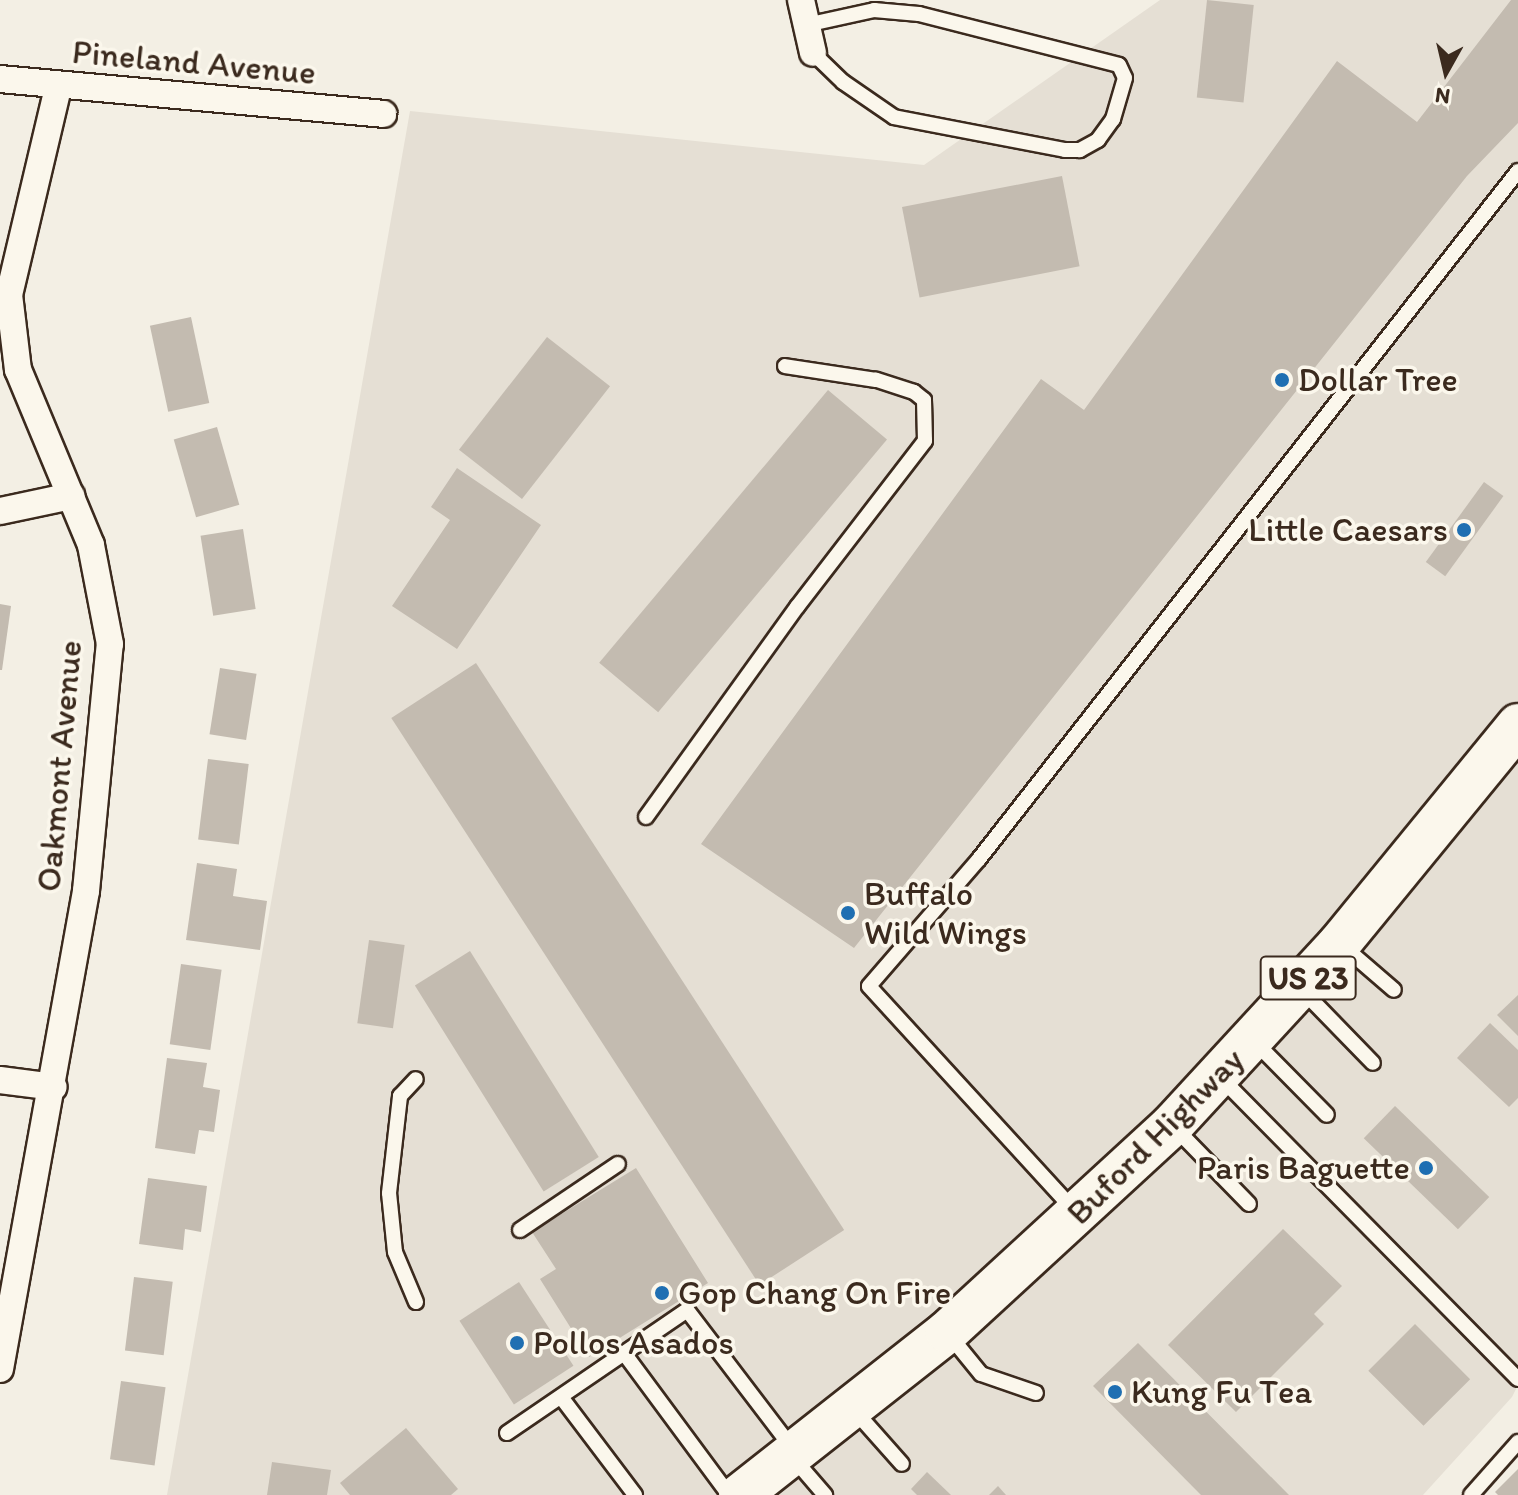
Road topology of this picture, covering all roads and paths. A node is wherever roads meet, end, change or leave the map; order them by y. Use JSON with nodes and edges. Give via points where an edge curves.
{"nodes":[{"id":1,"x":803,"y":12,"type":"edge"},
{"id":2,"x":813,"y":53,"type":"joint"},
{"id":3,"x":0,"y":79,"type":"edge"},
{"id":4,"x":58,"y":88,"type":"junction"},
{"id":5,"x":383,"y":114,"type":"dead end"},
{"id":6,"x":1518,"y":171,"type":"edge"},
{"id":7,"x":785,"y":366,"type":"dead end"},
{"id":8,"x":71,"y":496,"type":"junction"},
{"id":9,"x":0,"y":511,"type":"edge"},
{"id":10,"x":1518,"y":725,"type":"edge"},
{"id":11,"x":646,"y":817,"type":"dead end"},
{"id":12,"x":1339,"y":944,"type":"junction"},
{"id":13,"x":1299,"y":988,"type":"junction"},
{"id":14,"x":1394,"y":990,"type":"dead end"},
{"id":15,"x":1252,"y":1040,"type":"junction"},
{"id":16,"x":1373,"y":1063,"type":"dead end"},
{"id":17,"x":1220,"y":1077,"type":"junction"},
{"id":18,"x":416,"y":1079,"type":"dead end"},
{"id":19,"x":0,"y":1080,"type":"edge"},
{"id":20,"x":54,"y":1087,"type":"junction"},
{"id":21,"x":1327,"y":1115,"type":"dead end"},
{"id":22,"x":1172,"y":1125,"type":"junction"},
{"id":23,"x":618,"y":1164,"type":"dead end"},
{"id":24,"x":1249,"y":1204,"type":"dead end"},
{"id":25,"x":1078,"y":1214,"type":"junction"},
{"id":26,"x":520,"y":1230,"type":"dead end"},
{"id":27,"x":416,"y":1302,"type":"dead end"},
{"id":28,"x":947,"y":1332,"type":"junction"},
{"id":29,"x":624,"y":1353,"type":"junction"},
{"id":30,"x":0,"y":1369,"type":"edge"},
{"id":31,"x":1518,"y":1379,"type":"edge"},
{"id":32,"x":1036,"y":1393,"type":"dead end"},
{"id":33,"x":561,"y":1397,"type":"junction"},
{"id":34,"x":854,"y":1409,"type":"junction"},
{"id":35,"x":507,"y":1433,"type":"dead end"},
{"id":36,"x":1518,"y":1442,"type":"edge"},
{"id":37,"x":793,"y":1454,"type":"junction"},
{"id":38,"x":902,"y":1464,"type":"dead end"},
{"id":39,"x":635,"y":1495,"type":"edge"},
{"id":40,"x":729,"y":1495,"type":"edge"},
{"id":41,"x":740,"y":1495,"type":"edge"},
{"id":42,"x":825,"y":1495,"type":"edge"},
{"id":43,"x":1471,"y":1495,"type":"edge"}],
"edges":[{"from":1,"to":2,"type":"street"},
{"from":1,"to":2,"type":"lane","via":[[919,14],[1119,65],[1125,78],[1113,119],[1098,140],[1080,150],[894,117],[843,82]]},
{"from":3,"to":4,"type":"street","name":"Pineland Avenue"},
{"from":4,"to":5,"type":"street","name":"Pineland Avenue"},
{"from":4,"to":8,"type":"street","name":"Oakmont Avenue","via":[[9,295],[18,370]]},
{"from":6,"to":25,"type":"lane","via":[[989,847],[869,986]]},
{"from":7,"to":11,"type":"lane","via":[[876,380],[914,392],[924,400],[925,441]]},
{"from":8,"to":9,"type":"street"},
{"from":8,"to":20,"type":"street","name":"Oakmont Avenue","via":[[91,545],[110,644],[86,891]]},
{"from":10,"to":12,"type":"main road","name":"Buford Highway","number":"US 23"},
{"from":12,"to":13,"type":"main road","name":"Buford Highway","number":"US 23"},
{"from":12,"to":14,"type":"lane"},
{"from":13,"to":15,"type":"main road","name":"Buford Highway","number":"US 23"},
{"from":13,"to":16,"type":"lane"},
{"from":15,"to":17,"type":"main road","name":"Buford Highway","number":"US 23"},
{"from":15,"to":21,"type":"lane"},
{"from":17,"to":22,"type":"main road","name":"Buford Highway","number":"US 23"},
{"from":17,"to":31,"type":"lane"},
{"from":18,"to":27,"type":"lane","via":[[400,1096],[389,1193],[395,1252]]},
{"from":19,"to":20,"type":"street"},
{"from":20,"to":30,"type":"street","name":"Oakmont Avenue"},
{"from":22,"to":24,"type":"lane"},
{"from":22,"to":25,"type":"main road","name":"Buford Highway","number":"US 23"},
{"from":23,"to":26,"type":"lane"},
{"from":25,"to":28,"type":"main road","name":"Buford Highway","number":"US 23"},
{"from":28,"to":32,"type":"lane","via":[[981,1374]]},
{"from":28,"to":34,"type":"main road","name":"Buford Highway","number":"US 23"},
{"from":29,"to":33,"type":"lane"},
{"from":29,"to":37,"type":"lane","via":[[687,1310]]},
{"from":29,"to":40,"type":"lane"},
{"from":33,"to":35,"type":"lane"},
{"from":33,"to":39,"type":"lane"},
{"from":34,"to":37,"type":"main road","name":"Buford Highway","number":"US 23"},
{"from":34,"to":38,"type":"lane"},
{"from":36,"to":43,"type":"lane"},
{"from":37,"to":41,"type":"main road","name":"Buford Highway","number":"US 23"},
{"from":37,"to":42,"type":"lane"}]}
